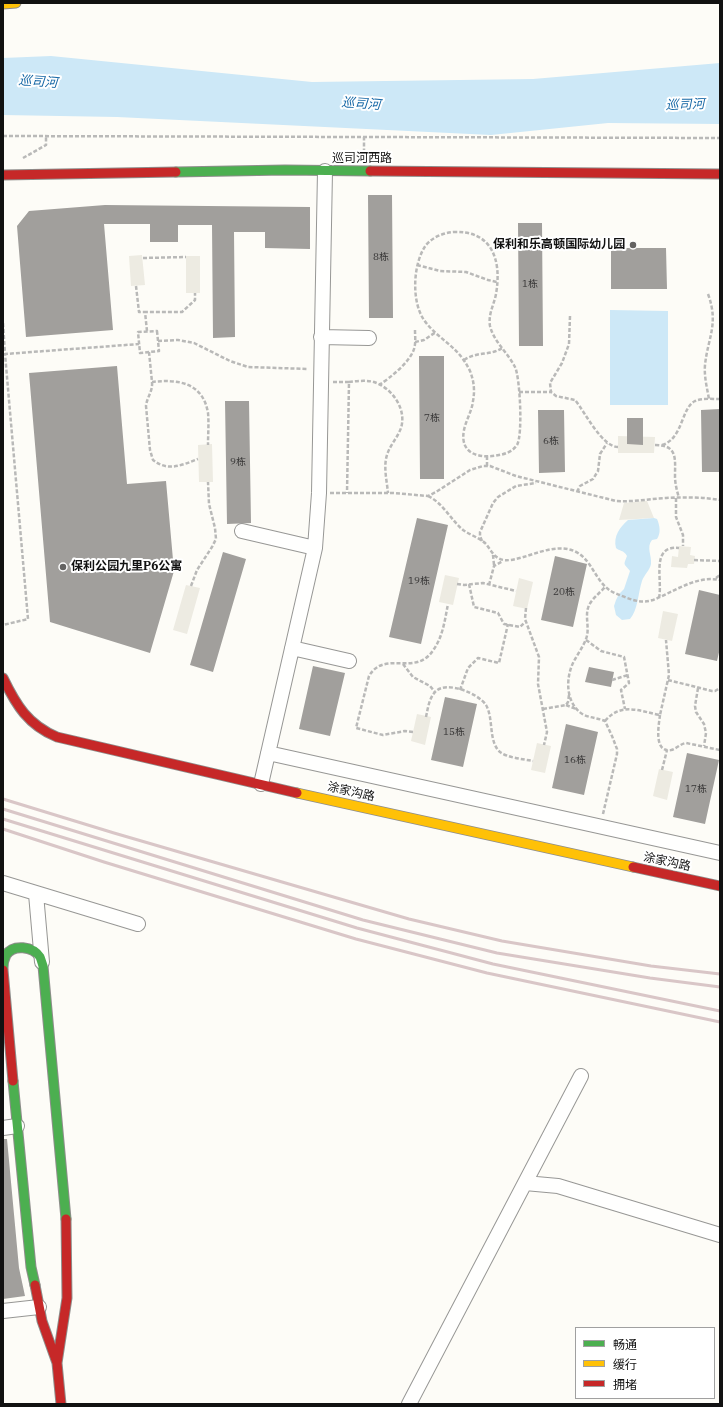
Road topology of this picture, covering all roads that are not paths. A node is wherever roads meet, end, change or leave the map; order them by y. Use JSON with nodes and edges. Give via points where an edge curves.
{"nodes":[{"id":1,"x":16,"y":3,"type":"edge"},
{"id":2,"x":3,"y":4,"type":"edge"},
{"id":3,"x":325,"y":171,"type":"junction"},
{"id":4,"x":3,"y":174,"type":"edge"},
{"id":5,"x":720,"y":174,"type":"edge"},
{"id":6,"x":321,"y":337,"type":"junction"},
{"id":7,"x":369,"y":338,"type":"dead end"},
{"id":8,"x":242,"y":531,"type":"dead end"},
{"id":9,"x":315,"y":548,"type":"junction"},
{"id":10,"x":292,"y":648,"type":"junction"},
{"id":11,"x":350,"y":661,"type":"dead end"},
{"id":12,"x":3,"y":678,"type":"edge"},
{"id":13,"x":268,"y":753,"type":"junction"},
{"id":14,"x":261,"y":784,"type":"junction"},
{"id":15,"x":720,"y":852,"type":"edge"},
{"id":16,"x":3,"y":883,"type":"edge"},
{"id":17,"x":720,"y":886,"type":"edge"},
{"id":18,"x":36,"y":894,"type":"junction"},
{"id":19,"x":138,"y":924,"type":"dead end"},
{"id":20,"x":43,"y":966,"type":"junction"},
{"id":21,"x":3,"y":969,"type":"edge"},
{"id":22,"x":581,"y":1076,"type":"dead end"},
{"id":23,"x":17,"y":1126,"type":"junction"},
{"id":24,"x":3,"y":1128,"type":"edge"},
{"id":25,"x":525,"y":1183,"type":"junction"},
{"id":26,"x":720,"y":1235,"type":"edge"},
{"id":27,"x":39,"y":1307,"type":"junction"},
{"id":28,"x":3,"y":1310,"type":"edge"},
{"id":29,"x":57,"y":1363,"type":"junction"},
{"id":30,"x":60,"y":1404,"type":"edge"},
{"id":31,"x":409,"y":1404,"type":"edge"}],
"edges":[{"from":1,"to":2,"type":"street"},
{"from":3,"to":4,"type":"street","name":"巡司河西路"},
{"from":3,"to":5,"type":"street","name":"巡司河西路"},
{"from":3,"to":6,"type":"street"},
{"from":6,"to":7,"type":"street"},
{"from":6,"to":9,"type":"street","via":[[319,493]]},
{"from":8,"to":9,"type":"street"},
{"from":9,"to":10,"type":"street"},
{"from":10,"to":11,"type":"street"},
{"from":10,"to":13,"type":"street"},
{"from":12,"to":14,"type":"street","name":"涂家沟路","via":[[10,694],[29,720],[41,730],[57,737]]},
{"from":13,"to":14,"type":"street"},
{"from":13,"to":15,"type":"street"},
{"from":14,"to":17,"type":"street","name":"涂家沟路"},
{"from":16,"to":18,"type":"street"},
{"from":18,"to":19,"type":"street"},
{"from":18,"to":20,"type":"street"},
{"from":20,"to":21,"type":"street","via":[[39,957],[25,948],[15,949],[7,954]]},
{"from":20,"to":29,"type":"street","via":[[67,1226],[67,1298]]},
{"from":21,"to":23,"type":"street"},
{"from":22,"to":25,"type":"street"},
{"from":23,"to":24,"type":"street"},
{"from":23,"to":27,"type":"street","via":[[30,1260]]},
{"from":25,"to":26,"type":"street","via":[[558,1186]]},
{"from":25,"to":31,"type":"street"},
{"from":27,"to":28,"type":"street"},
{"from":27,"to":29,"type":"street"},
{"from":29,"to":30,"type":"street"}]}
